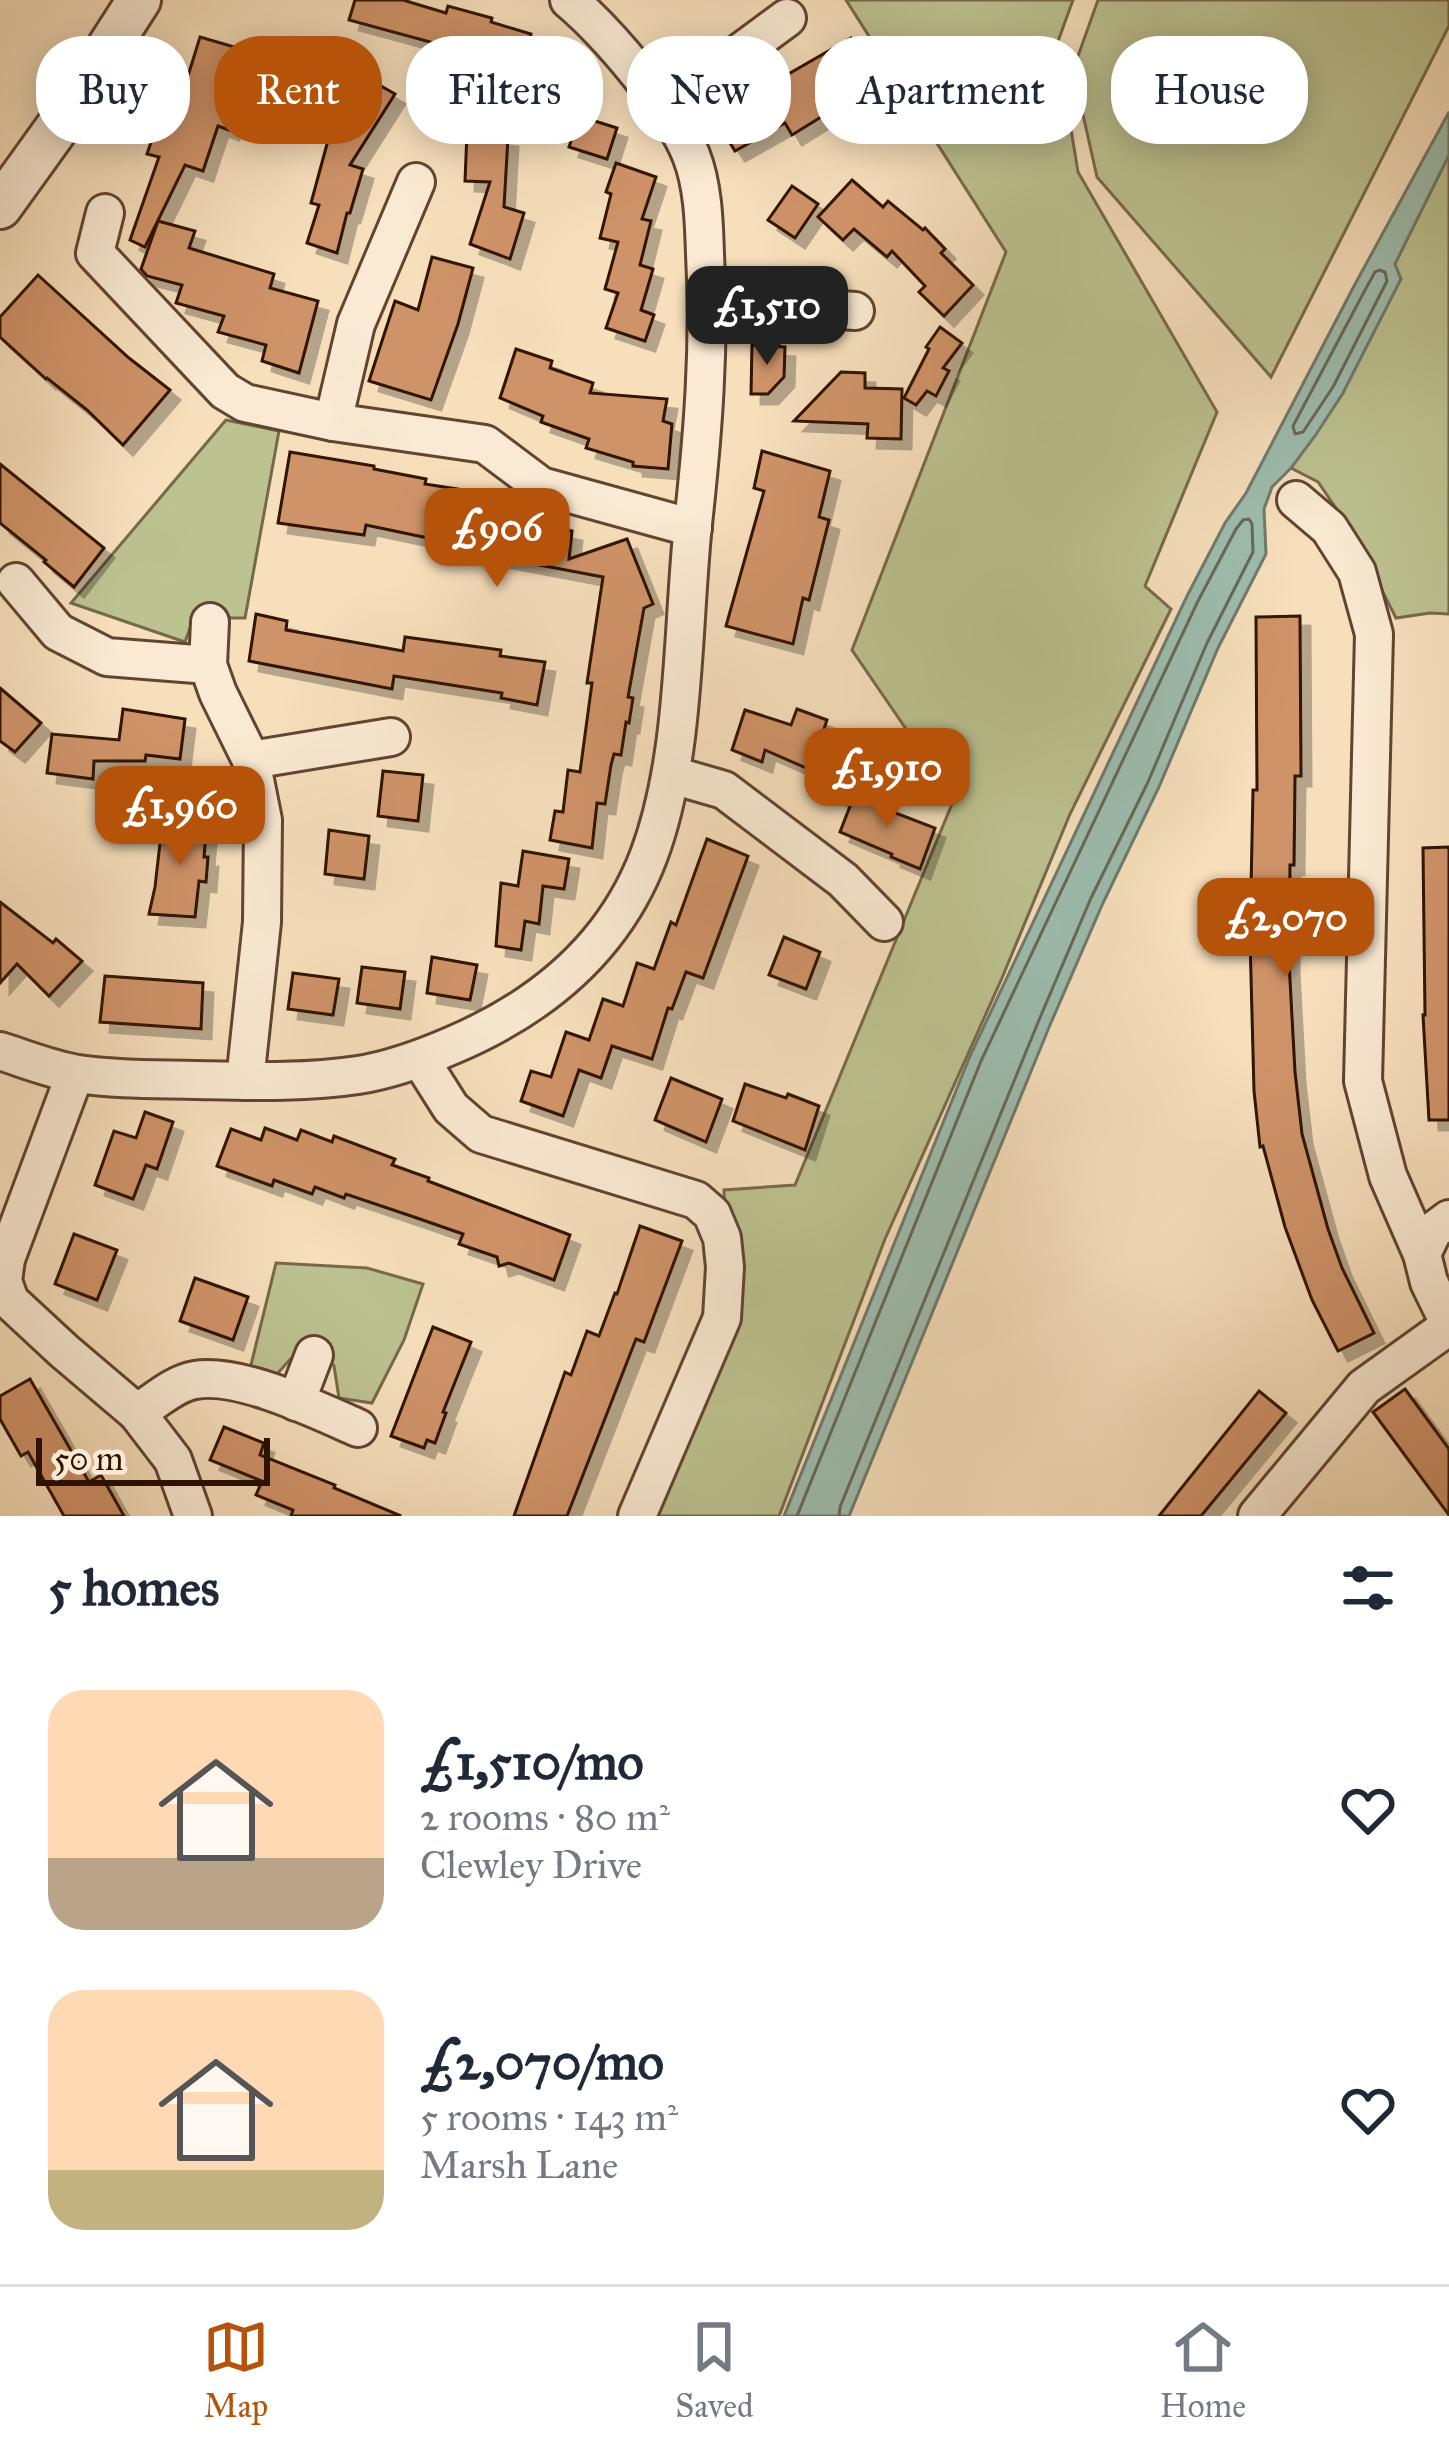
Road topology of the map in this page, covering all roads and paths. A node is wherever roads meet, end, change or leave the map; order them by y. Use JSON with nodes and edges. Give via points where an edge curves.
{"nodes":[{"id":1,"x":139,"y":0,"type":"edge"},
{"id":2,"x":568,"y":0,"type":"edge"},
{"id":3,"x":787,"y":18,"type":"dead end"},
{"id":4,"x":763,"y":36,"type":"edge"},
{"id":5,"x":627,"y":62,"type":"edge"},
{"id":6,"x":685,"y":144,"type":"edge"},
{"id":7,"x":416,"y":182,"type":"dead end"},
{"id":8,"x":0,"y":207,"type":"edge"},
{"id":9,"x":105,"y":213,"type":"dead end"},
{"id":10,"x":708,"y":300,"type":"junction"},
{"id":11,"x":855,"y":311,"type":"dead end"},
{"id":12,"x":333,"y":422,"type":"junction"},
{"id":13,"x":1296,"y":500,"type":"dead end"},
{"id":14,"x":693,"y":528,"type":"junction"},
{"id":15,"x":16,"y":582,"type":"dead end"},
{"id":16,"x":210,"y":622,"type":"dead end"},
{"id":17,"x":208,"y":665,"type":"junction"},
{"id":18,"x":392,"y":737,"type":"dead end"},
{"id":19,"x":251,"y":760,"type":"junction"},
{"id":20,"x":672,"y":775,"type":"junction"},
{"id":21,"x":884,"y":922,"type":"dead end"},
{"id":22,"x":0,"y":1052,"type":"edge"},
{"id":23,"x":420,"y":1059,"type":"junction"},
{"id":24,"x":75,"y":1074,"type":"junction"},
{"id":25,"x":245,"y":1081,"type":"junction"},
{"id":26,"x":1449,"y":1219,"type":"edge"},
{"id":27,"x":1422,"y":1254,"type":"junction"},
{"id":28,"x":1449,"y":1324,"type":"edge"},
{"id":29,"x":314,"y":1355,"type":"dead end"},
{"id":30,"x":296,"y":1402,"type":"junction"},
{"id":31,"x":137,"y":1413,"type":"junction"},
{"id":32,"x":358,"y":1428,"type":"dead end"},
{"id":33,"x":193,"y":1516,"type":"edge"},
{"id":34,"x":637,"y":1516,"type":"edge"},
{"id":35,"x":1257,"y":1516,"type":"edge"}],
"edges":[{"from":1,"to":8,"type":"street"},
{"from":2,"to":5,"type":"street"},
{"from":3,"to":4,"type":"street"},
{"from":6,"to":10,"type":"street","via":[[704,217]]},
{"from":7,"to":12,"type":"street","via":[[356,324]]},
{"from":9,"to":12,"type":"street","via":[[95,253],[225,391],[245,403]]},
{"from":10,"to":11,"type":"street"},
{"from":10,"to":14,"type":"street"},
{"from":12,"to":14,"type":"street","via":[[485,444],[541,486]]},
{"from":13,"to":27,"type":"street","via":[[1329,528],[1358,572],[1374,634],[1364,1081],[1388,1176]]},
{"from":14,"to":20,"type":"street"},
{"from":15,"to":17,"type":"street","via":[[58,632],[107,657]]},
{"from":16,"to":17,"type":"street"},
{"from":17,"to":19,"type":"street"},
{"from":18,"to":19,"type":"street"},
{"from":19,"to":25,"type":"street","via":[[263,820],[262,922]]},
{"from":20,"to":21,"type":"street","via":[[724,790],[843,880]]},
{"from":20,"to":23,"type":"street","via":[[649,855],[609,931],[500,1025]]},
{"from":22,"to":24,"type":"street"},
{"from":23,"to":25,"type":"street","via":[[360,1074]]},
{"from":23,"to":34,"type":"street","via":[[451,1108],[481,1134],[696,1200],[712,1214],[724,1252],[722,1318]]},
{"from":24,"to":25,"type":"street"},
{"from":24,"to":31,"type":"street","via":[[3,1281],[10,1301]]},
{"from":26,"to":27,"type":"street"},
{"from":27,"to":28,"type":"street"},
{"from":28,"to":35,"type":"street","via":[[1364,1387]]},
{"from":29,"to":30,"type":"street"},
{"from":30,"to":31,"type":"street","via":[[221,1378],[190,1380]]},
{"from":30,"to":32,"type":"street"},
{"from":31,"to":33,"type":"street","via":[[172,1460]]}]}
